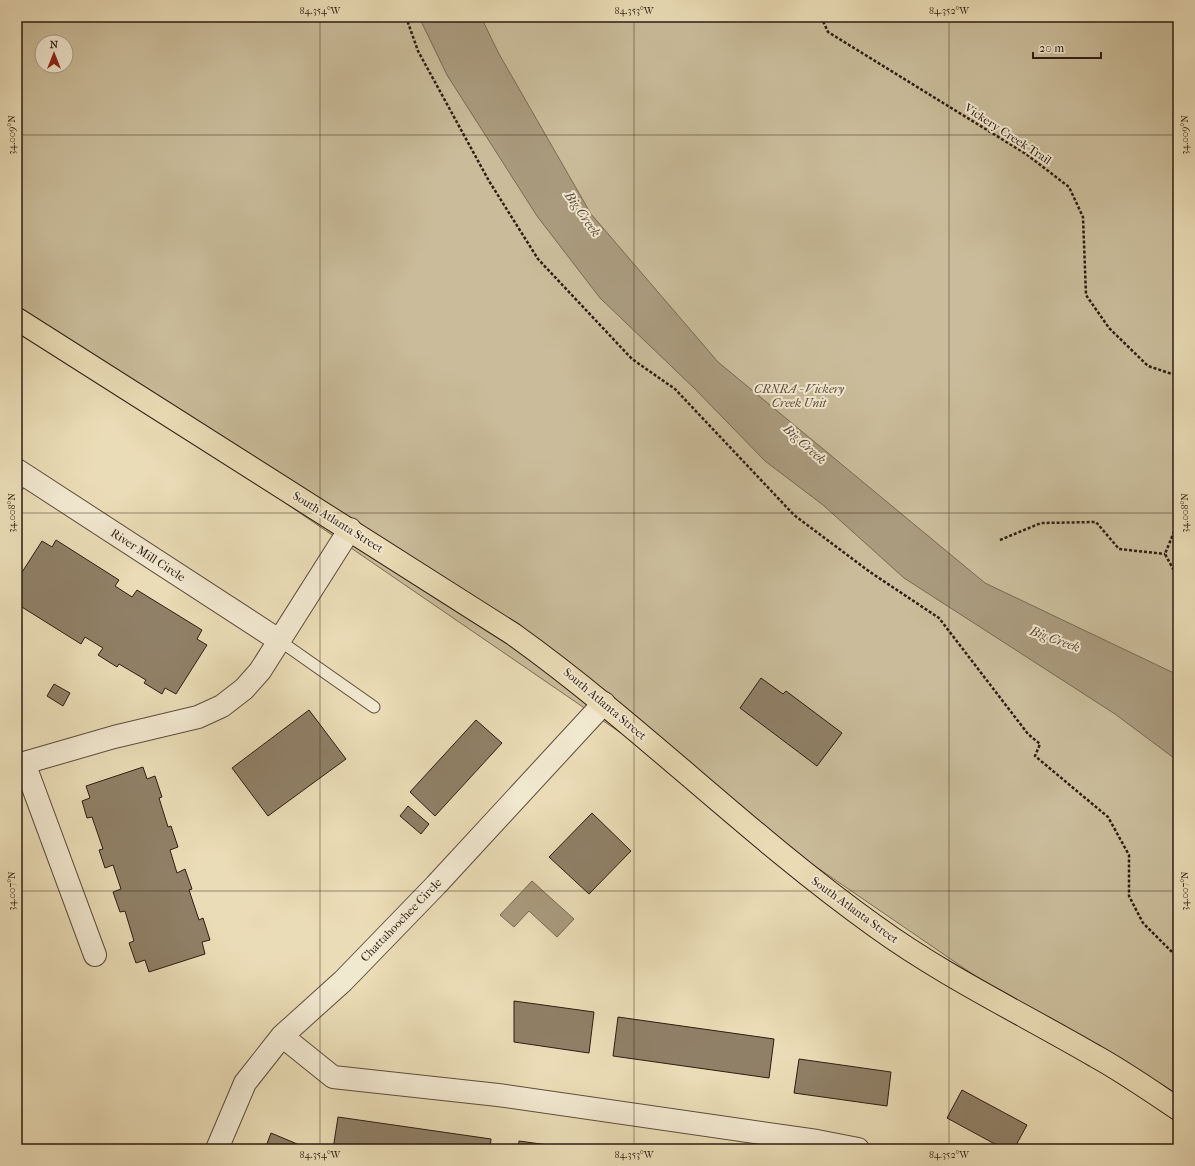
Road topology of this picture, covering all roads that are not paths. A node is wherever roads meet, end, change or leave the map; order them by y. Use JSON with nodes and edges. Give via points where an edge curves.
{"nodes":[{"id":1,"x":17,"y":319,"type":"edge"},
{"id":2,"x":19,"y":478,"type":"edge"},
{"id":3,"x":350,"y":529,"type":"junction"},
{"id":4,"x":280,"y":641,"type":"junction"},
{"id":5,"x":604,"y":702,"type":"junction"},
{"id":6,"x":374,"y":707,"type":"dead end"},
{"id":7,"x":21,"y":764,"type":"edge"},
{"id":8,"x":95,"y":955,"type":"dead end"},
{"id":9,"x":282,"y":1036,"type":"junction"},
{"id":10,"x":1178,"y":1109,"type":"edge"},
{"id":11,"x":217,"y":1149,"type":"edge"},
{"id":12,"x":858,"y":1149,"type":"edge"}],
"edges":[{"from":1,"to":3,"type":"main road","name":"South Atlanta Street"},
{"from":2,"to":4,"type":"street","name":"River Mill Circle"},
{"from":3,"to":4,"type":"street"},
{"from":3,"to":5,"type":"main road","name":"South Atlanta Street","via":[[513,634]]},
{"from":4,"to":6,"type":"lane"},
{"from":4,"to":7,"type":"street","via":[[244,689],[222,706],[198,716]]},
{"from":5,"to":9,"type":"street","name":"Chattahoochee Circle","via":[[436,885],[343,981]]},
{"from":5,"to":10,"type":"main road","name":"South Atlanta Street","via":[[790,862],[877,927],[964,982],[1095,1056]]},
{"from":7,"to":8,"type":"street"},
{"from":9,"to":11,"type":"street","name":"Chattahoochee Circle","via":[[245,1083]]},
{"from":9,"to":12,"type":"street","via":[[333,1077],[498,1095]]}]}
